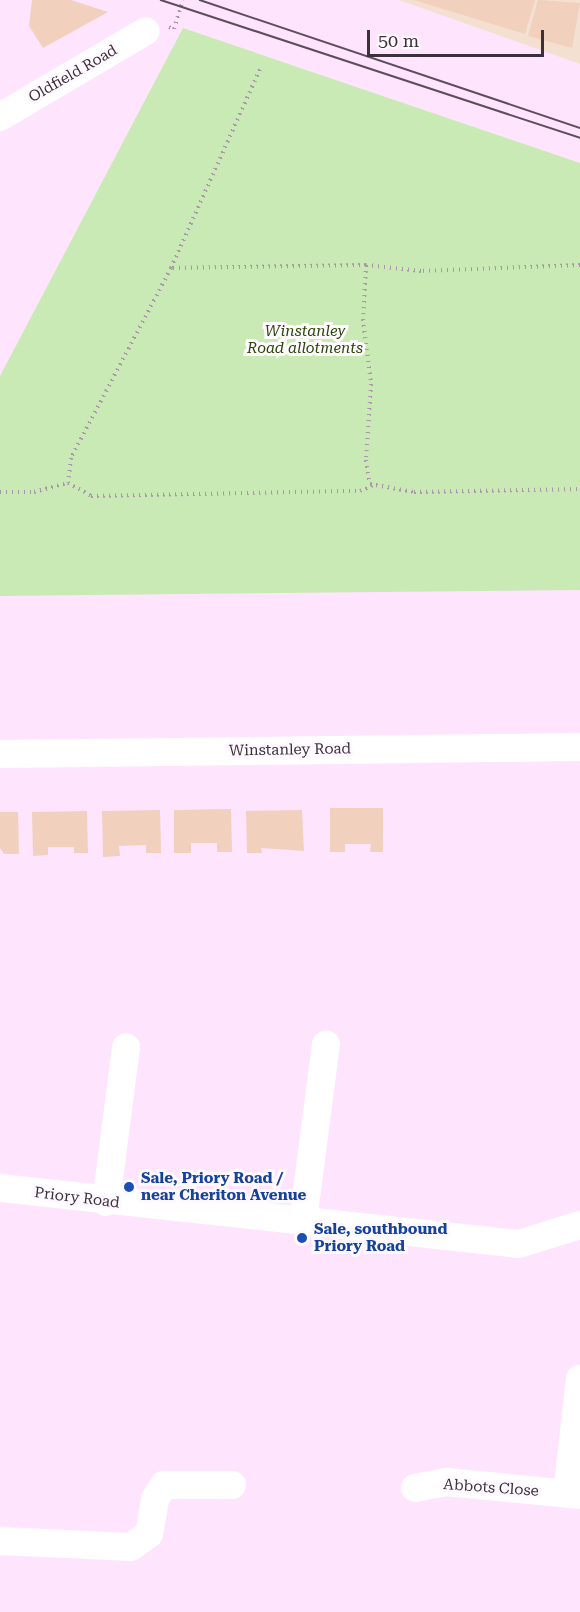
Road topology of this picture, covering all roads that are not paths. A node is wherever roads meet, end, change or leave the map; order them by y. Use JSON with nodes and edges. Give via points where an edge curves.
{"nodes":[{"id":1,"x":146,"y":31,"type":"dead end"},
{"id":2,"x":0,"y":117,"type":"edge"},
{"id":3,"x":580,"y":747,"type":"edge"},
{"id":4,"x":0,"y":754,"type":"edge"},
{"id":5,"x":326,"y":1044,"type":"dead end"},
{"id":6,"x":126,"y":1047,"type":"dead end"},
{"id":7,"x":0,"y":1188,"type":"edge"},
{"id":8,"x":106,"y":1202,"type":"junction"},
{"id":9,"x":303,"y":1221,"type":"junction"},
{"id":10,"x":580,"y":1225,"type":"edge"},
{"id":11,"x":580,"y":1379,"type":"edge"},
{"id":12,"x":232,"y":1485,"type":"dead end"},
{"id":13,"x":415,"y":1488,"type":"dead end"},
{"id":14,"x":573,"y":1494,"type":"edge"},
{"id":15,"x":0,"y":1541,"type":"edge"}],
"edges":[{"from":1,"to":2,"type":"street","name":"Oldfield Road"},
{"from":3,"to":4,"type":"street","name":"Winstanley Road"},
{"from":5,"to":9,"type":"street"},
{"from":6,"to":8,"type":"street"},
{"from":7,"to":8,"type":"street","name":"Priory Road"},
{"from":8,"to":9,"type":"street","name":"Priory Road"},
{"from":9,"to":10,"type":"street","name":"Priory Road","via":[[519,1245]]},
{"from":11,"to":14,"type":"street","name":"Abbots Close"},
{"from":12,"to":15,"type":"street","via":[[164,1485],[155,1499],[149,1534],[131,1547]]},
{"from":13,"to":14,"type":"street","name":"Abbots Close","via":[[447,1482]]}]}
